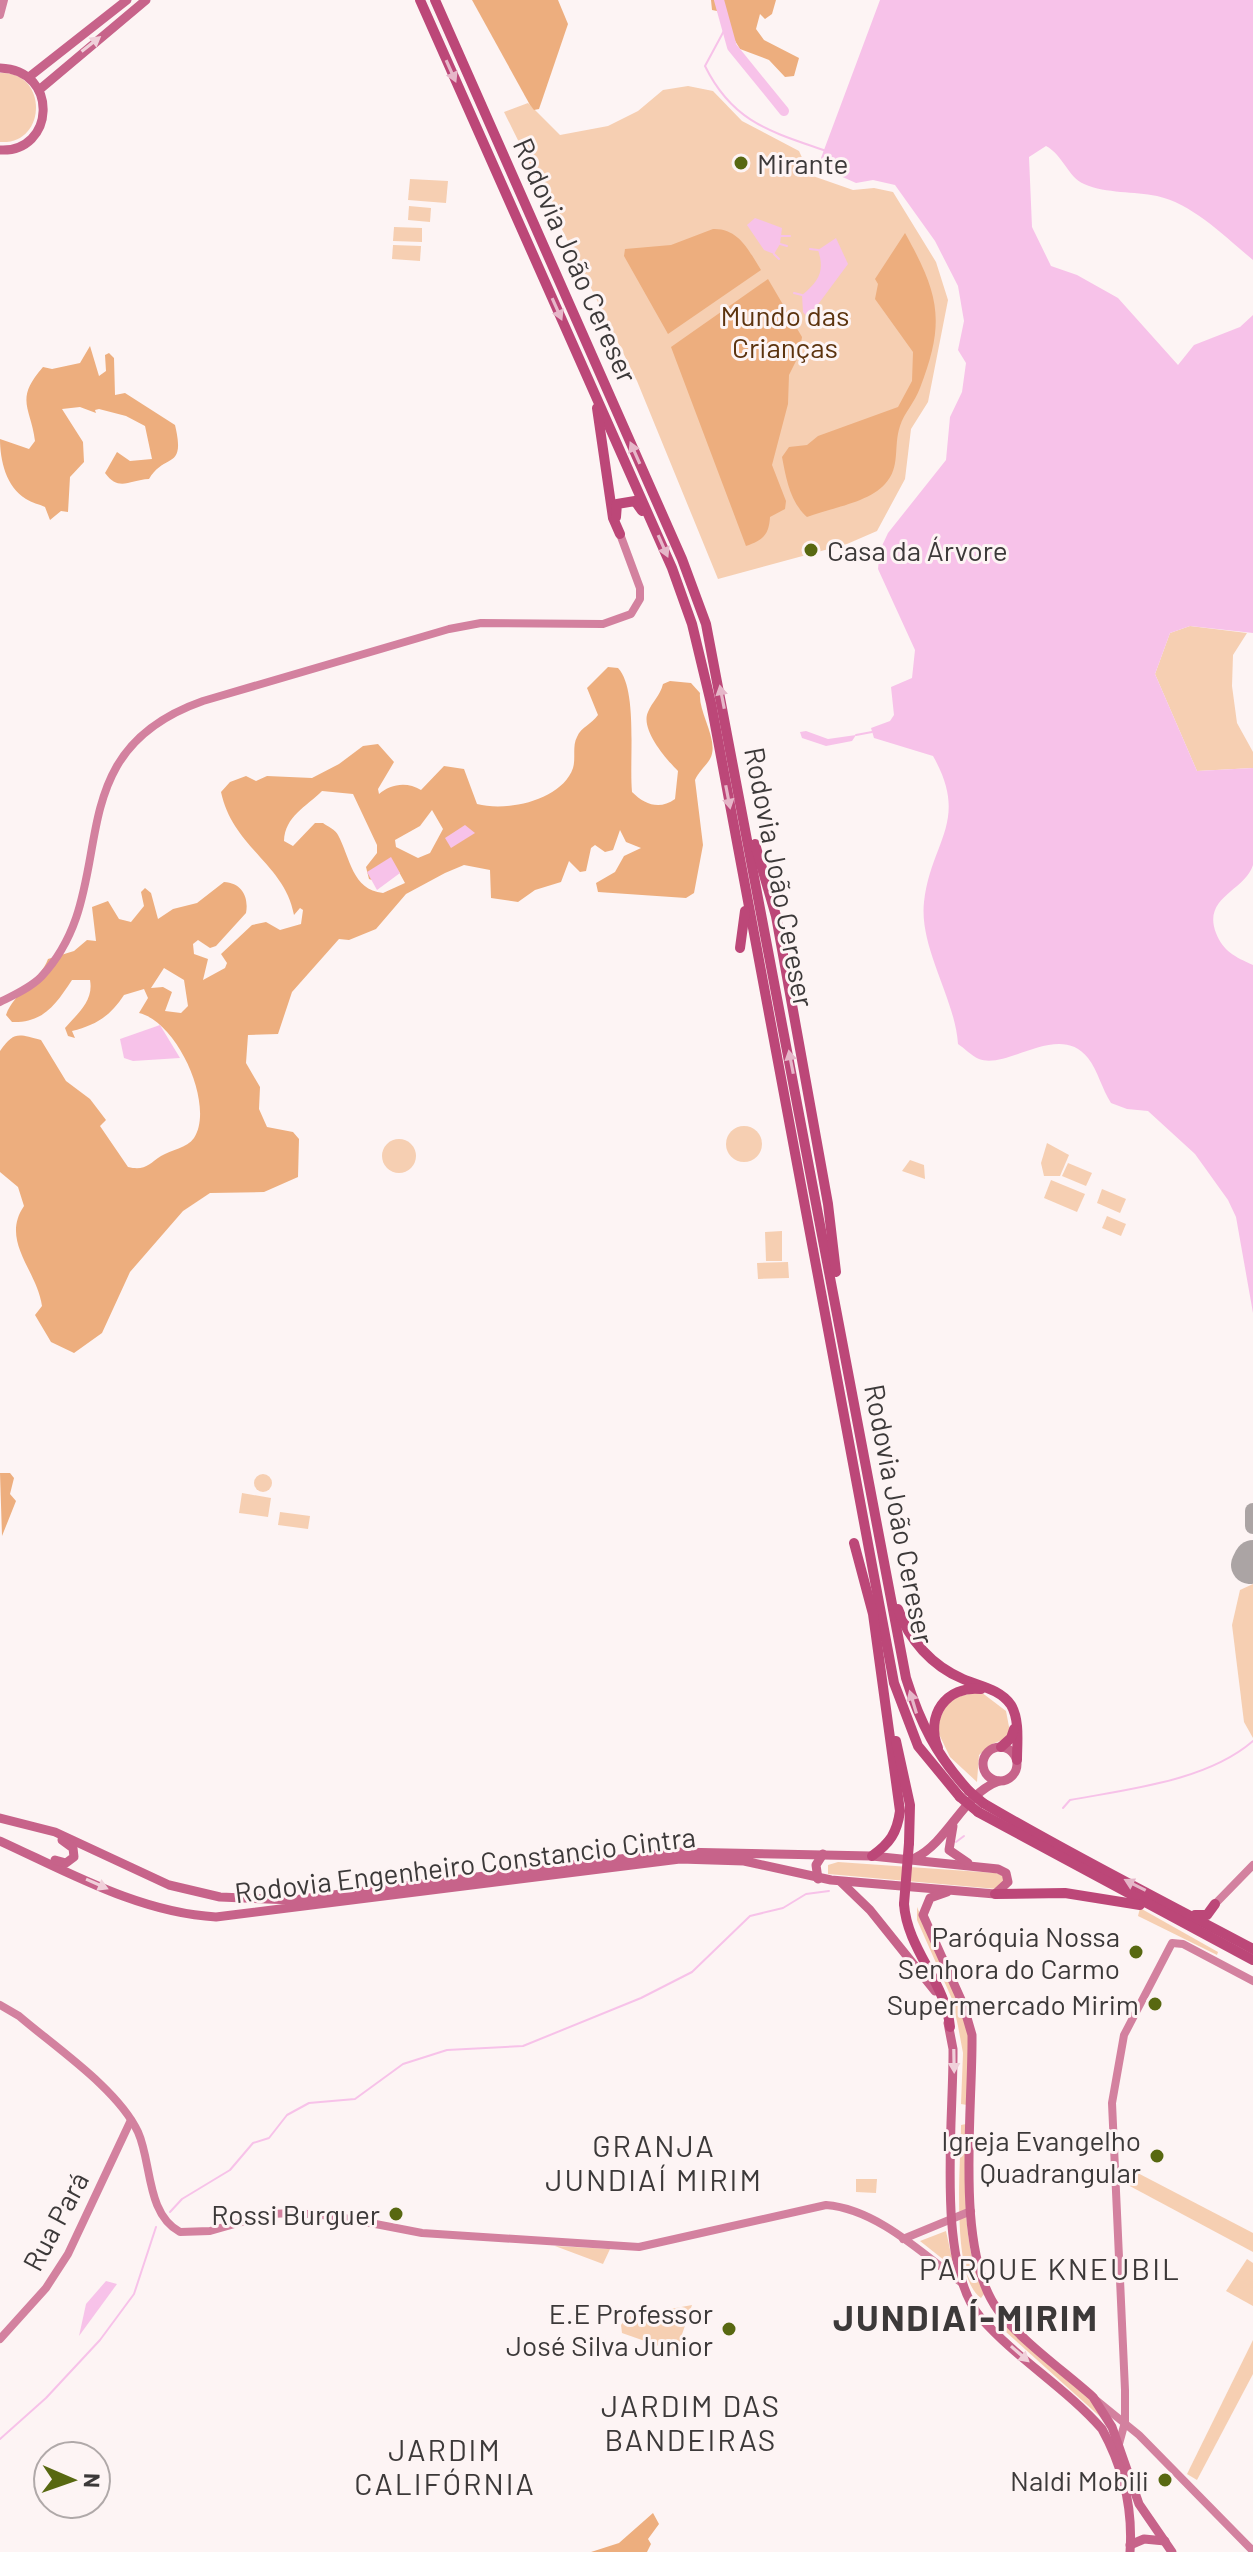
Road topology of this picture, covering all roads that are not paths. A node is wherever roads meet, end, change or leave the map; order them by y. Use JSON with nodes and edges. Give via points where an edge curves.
{"nodes":[{"id":1,"x":4,"y":0,"type":"edge"},
{"id":2,"x":127,"y":0,"type":"edge"},
{"id":3,"x":146,"y":0,"type":"edge"},
{"id":4,"x":420,"y":0,"type":"edge"},
{"id":5,"x":435,"y":0,"type":"edge"},
{"id":6,"x":0,"y":15,"type":"edge"},
{"id":7,"x":0,"y":68,"type":"edge"},
{"id":8,"x":29,"y":77,"type":"junction"},
{"id":9,"x":39,"y":90,"type":"junction"},
{"id":10,"x":0,"y":150,"type":"edge"},
{"id":11,"x":595,"y":394,"type":"junction"},
{"id":12,"x":651,"y":521,"type":"junction"},
{"id":13,"x":620,"y":534,"type":"junction"},
{"id":14,"x":741,"y":862,"type":"junction"},
{"id":15,"x":740,"y":948,"type":"dead end"},
{"id":16,"x":0,"y":1002,"type":"edge"},
{"id":17,"x":854,"y":1543,"type":"dead end"},
{"id":18,"x":888,"y":1583,"type":"junction"},
{"id":19,"x":876,"y":1593,"type":"junction"},
{"id":20,"x":882,"y":1681,"type":"junction"},
{"id":21,"x":989,"y":1689,"type":"junction"},
{"id":22,"x":1015,"y":1719,"type":"junction"},
{"id":23,"x":1001,"y":1747,"type":"junction"},
{"id":24,"x":1017,"y":1760,"type":"junction"},
{"id":25,"x":945,"y":1765,"type":"junction"},
{"id":26,"x":983,"y":1765,"type":"junction"},
{"id":27,"x":999,"y":1781,"type":"junction"},
{"id":28,"x":981,"y":1789,"type":"junction"},
{"id":29,"x":964,"y":1794,"type":"junction"},
{"id":30,"x":980,"y":1808,"type":"junction"},
{"id":31,"x":0,"y":1820,"type":"edge"},
{"id":32,"x":954,"y":1823,"type":"junction"},
{"id":33,"x":0,"y":1839,"type":"edge"},
{"id":34,"x":823,"y":1854,"type":"junction"},
{"id":35,"x":872,"y":1856,"type":"junction"},
{"id":36,"x":912,"y":1859,"type":"junction"},
{"id":37,"x":1253,"y":1865,"type":"edge"},
{"id":38,"x":976,"y":1867,"type":"junction"},
{"id":39,"x":818,"y":1879,"type":"junction"},
{"id":40,"x":841,"y":1882,"type":"junction"},
{"id":41,"x":954,"y":1890,"type":"junction"},
{"id":42,"x":995,"y":1894,"type":"junction"},
{"id":43,"x":1215,"y":1904,"type":"junction"},
{"id":44,"x":1175,"y":1906,"type":"junction"},
{"id":45,"x":1155,"y":1909,"type":"junction"},
{"id":46,"x":1227,"y":1935,"type":"junction"},
{"id":47,"x":1253,"y":1949,"type":"edge"},
{"id":48,"x":1253,"y":1960,"type":"edge"},
{"id":49,"x":1253,"y":1981,"type":"edge"},
{"id":50,"x":0,"y":2005,"type":"edge"},
{"id":51,"x":950,"y":2027,"type":"junction"},
{"id":52,"x":131,"y":2120,"type":"junction"},
{"id":53,"x":952,"y":2128,"type":"junction"},
{"id":54,"x":971,"y":2139,"type":"junction"},
{"id":55,"x":971,"y":2211,"type":"junction"},
{"id":56,"x":953,"y":2219,"type":"junction"},
{"id":57,"x":903,"y":2239,"type":"junction"},
{"id":58,"x":962,"y":2283,"type":"junction"},
{"id":59,"x":968,"y":2296,"type":"junction"},
{"id":60,"x":989,"y":2296,"type":"junction"},
{"id":61,"x":1002,"y":2315,"type":"junction"},
{"id":62,"x":982,"y":2319,"type":"junction"},
{"id":63,"x":2,"y":2336,"type":"edge"},
{"id":64,"x":1093,"y":2397,"type":"junction"},
{"id":65,"x":1125,"y":2422,"type":"junction"},
{"id":66,"x":1120,"y":2449,"type":"junction"},
{"id":67,"x":1165,"y":2541,"type":"junction"},
{"id":68,"x":1130,"y":2549,"type":"edge"},
{"id":69,"x":1253,"y":2551,"type":"edge"},
{"id":70,"x":1172,"y":2552,"type":"edge"}],
"edges":[{"from":1,"to":6,"type":"street"},
{"from":2,"to":8,"type":"main road"},
{"from":9,"to":3,"type":"main road","one_way":true},
{"from":4,"to":11,"type":"highway","name":"Rodovia João Cereser","one_way":true},
{"from":18,"to":5,"type":"highway","name":"Rodovia João Cereser","one_way":true,"via":[[715,662],[695,592]]},
{"from":7,"to":8,"type":"main road"},
{"from":8,"to":9,"type":"main road"},
{"from":9,"to":10,"type":"main road","via":[[39,128],[20,146]]},
{"from":11,"to":12,"type":"highway","name":"Rodovia João Cereser"},
{"from":11,"to":13,"type":"highway","via":[[613,518]]},
{"from":12,"to":13,"type":"highway","via":[[635,501],[621,502],[615,509]]},
{"from":12,"to":14,"type":"highway","name":"Rodovia João Cereser","one_way":true,"via":[[692,624]]},
{"from":13,"to":16,"type":"street","via":[[640,599],[631,614],[615,622],[481,623],[449,629],[203,701],[149,729],[104,789],[69,936],[41,977]]},
{"from":14,"to":15,"type":"highway","via":[[745,922]]},
{"from":14,"to":19,"type":"highway","name":"Rodovia João Cereser"},
{"from":17,"to":20,"type":"highway","via":[[873,1614]]},
{"from":18,"to":21,"type":"highway","via":[[904,1626],[921,1649],[951,1673]]},
{"from":25,"to":18,"type":"highway","name":"Rodovia João Cereser","one_way":true,"via":[[920,1723]]},
{"from":19,"to":20,"type":"highway"},
{"from":19,"to":29,"type":"highway","via":[[907,1722],[926,1759]]},
{"from":20,"to":35,"type":"highway","via":[[900,1811],[898,1830]]},
{"from":20,"to":51,"type":"highway","bridge":true,"via":[[910,1805],[904,1904],[909,1930],[942,1997]]},
{"from":21,"to":22,"type":"highway","via":[[1011,1704]]},
{"from":21,"to":25,"type":"highway","via":[[957,1691],[936,1712],[933,1726]]},
{"from":22,"to":23,"type":"highway","via":[[1011,1738]]},
{"from":22,"to":24,"type":"highway"},
{"from":23,"to":24,"type":"main road"},
{"from":23,"to":26,"type":"main road","via":[[990,1750]]},
{"from":24,"to":27,"type":"main road","via":[[1014,1774]]},
{"from":25,"to":29,"type":"highway","name":"Rodovia João Cereser"},
{"from":26,"to":27,"type":"main road","via":[[987,1775]]},
{"from":26,"to":28,"type":"main road"},
{"from":27,"to":28,"type":"main road"},
{"from":28,"to":32,"type":"main road"},
{"from":29,"to":30,"type":"highway","bridge":true},
{"from":44,"to":30,"type":"highway","one_way":true},
{"from":30,"to":45,"type":"highway"},
{"from":31,"to":33,"type":"main road","via":[[64,1841],[74,1857],[63,1863]]},
{"from":31,"to":34,"type":"main road","name":"Rodovia Engenheiro Constancio Cintra","via":[[66,1837],[169,1885],[220,1897],[293,1900],[676,1852]]},
{"from":32,"to":36,"type":"main road"},
{"from":32,"to":38,"type":"main road","via":[[949,1850]]},
{"from":33,"to":39,"type":"main road","name":"Rodovia Engenheiro Constancio Cintra","one_way":true,"via":[[132,1899],[198,1916],[680,1859],[744,1861]]},
{"from":34,"to":35,"type":"main road","name":"Rodovia Engenheiro Constancio Cintra"},
{"from":34,"to":39,"type":"main road","via":[[816,1865]]},
{"from":35,"to":36,"type":"main road","name":"Rodovia Engenheiro Constancio Cintra"},
{"from":36,"to":38,"type":"main road","name":"Rodovia Engenheiro Constancio Cintra"},
{"from":37,"to":43,"type":"street"},
{"from":38,"to":42,"type":"main road","via":[[1006,1873],[1007,1886]]},
{"from":39,"to":40,"type":"main road","name":"Rodovia Engenheiro Constancio Cintra"},
{"from":40,"to":41,"type":"main road","name":"Rodovia Engenheiro Constancio Cintra"},
{"from":40,"to":51,"type":"main road","via":[[931,1985]]},
{"from":41,"to":42,"type":"main road","name":"Rodovia Engenheiro Constancio Cintra"},
{"from":41,"to":54,"type":"main road","via":[[930,1898],[923,1915],[972,2035]]},
{"from":42,"to":45,"type":"highway","via":[[1065,1893]]},
{"from":43,"to":44,"type":"highway","via":[[1202,1917]]},
{"from":43,"to":46,"type":"highway","via":[[1216,1923]]},
{"from":44,"to":46,"type":"highway"},
{"from":45,"to":48,"type":"highway"},
{"from":46,"to":47,"type":"highway"},
{"from":49,"to":65,"type":"street","via":[[1172,1943],[1116,2061],[1112,2103]]},
{"from":50,"to":52,"type":"street","via":[[116,2101]]},
{"from":51,"to":53,"type":"main road","one_way":true},
{"from":52,"to":57,"type":"street","via":[[161,2215],[180,2232],[294,2213],[422,2233],[639,2247],[826,2205],[854,2210]]},
{"from":52,"to":63,"type":"street","name":"Rua Pará","via":[[68,2254],[46,2288]]},
{"from":53,"to":54,"type":"main road","via":[[955,2117],[965,2116]]},
{"from":53,"to":56,"type":"main road"},
{"from":54,"to":55,"type":"main road"},
{"from":55,"to":56,"type":"street"},
{"from":55,"to":60,"type":"main road","via":[[975,2265]]},
{"from":56,"to":57,"type":"street"},
{"from":56,"to":58,"type":"main road"},
{"from":57,"to":58,"type":"street"},
{"from":58,"to":59,"type":"main road"},
{"from":59,"to":60,"type":"main road","via":[[981,2302]]},
{"from":59,"to":62,"type":"main road"},
{"from":60,"to":61,"type":"main road"},
{"from":61,"to":62,"type":"main road"},
{"from":61,"to":64,"type":"main road"},
{"from":62,"to":68,"type":"main road","one_way":true,"via":[[1102,2429],[1130,2507]]},
{"from":64,"to":65,"type":"street"},
{"from":64,"to":66,"type":"main road"},
{"from":65,"to":66,"type":"street"},
{"from":65,"to":69,"type":"street"},
{"from":66,"to":67,"type":"main road","via":[[1139,2504]]},
{"from":67,"to":68,"type":"main road","via":[[1144,2539]]},
{"from":67,"to":70,"type":"main road"}]}
